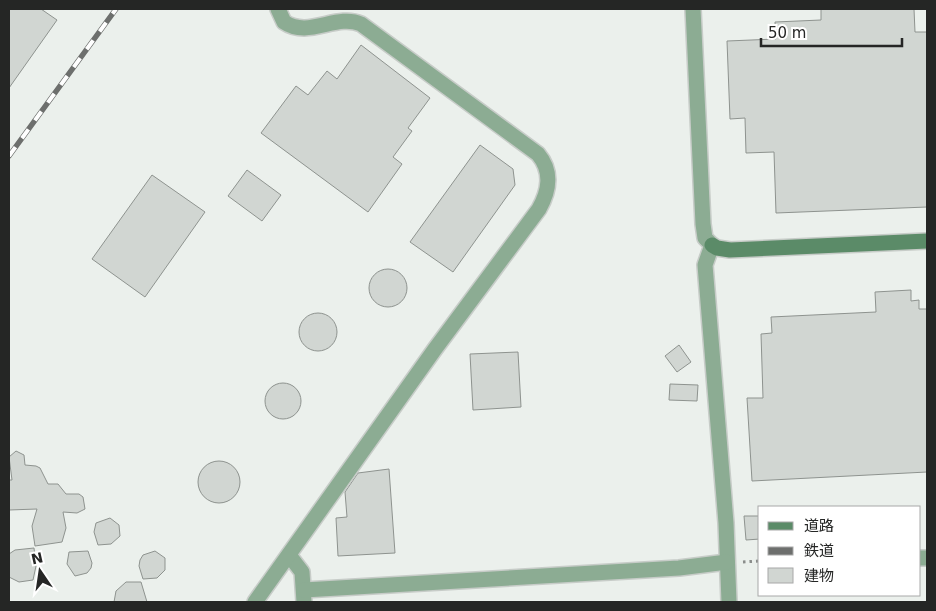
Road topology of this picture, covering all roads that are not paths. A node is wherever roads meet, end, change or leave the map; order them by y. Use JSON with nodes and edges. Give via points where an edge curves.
{"nodes":[{"id":1,"x":278,"y":9,"type":"edge"},
{"id":2,"x":693,"y":9,"type":"edge"},
{"id":3,"x":927,"y":241,"type":"edge"},
{"id":4,"x":712,"y":245,"type":"junction"},
{"id":5,"x":289,"y":555,"type":"junction"},
{"id":6,"x":727,"y":562,"type":"junction"},
{"id":7,"x":304,"y":596,"type":"edge"},
{"id":8,"x":255,"y":602,"type":"edge"},
{"id":9,"x":729,"y":602,"type":"edge"}],
"edges":[{"from":1,"to":5,"type":"street","via":[[284,22],[298,29],[347,21],[361,24],[538,154],[546,167],[549,186],[539,209]]},
{"from":2,"to":4,"type":"street","via":[[705,238]]},
{"from":3,"to":4,"type":"street","via":[[730,250]]},
{"from":4,"to":6,"type":"street","via":[[705,265]]},
{"from":5,"to":7,"type":"street","via":[[299,565]]},
{"from":5,"to":8,"type":"street"},
{"from":6,"to":7,"type":"street"},
{"from":6,"to":9,"type":"street"}]}
